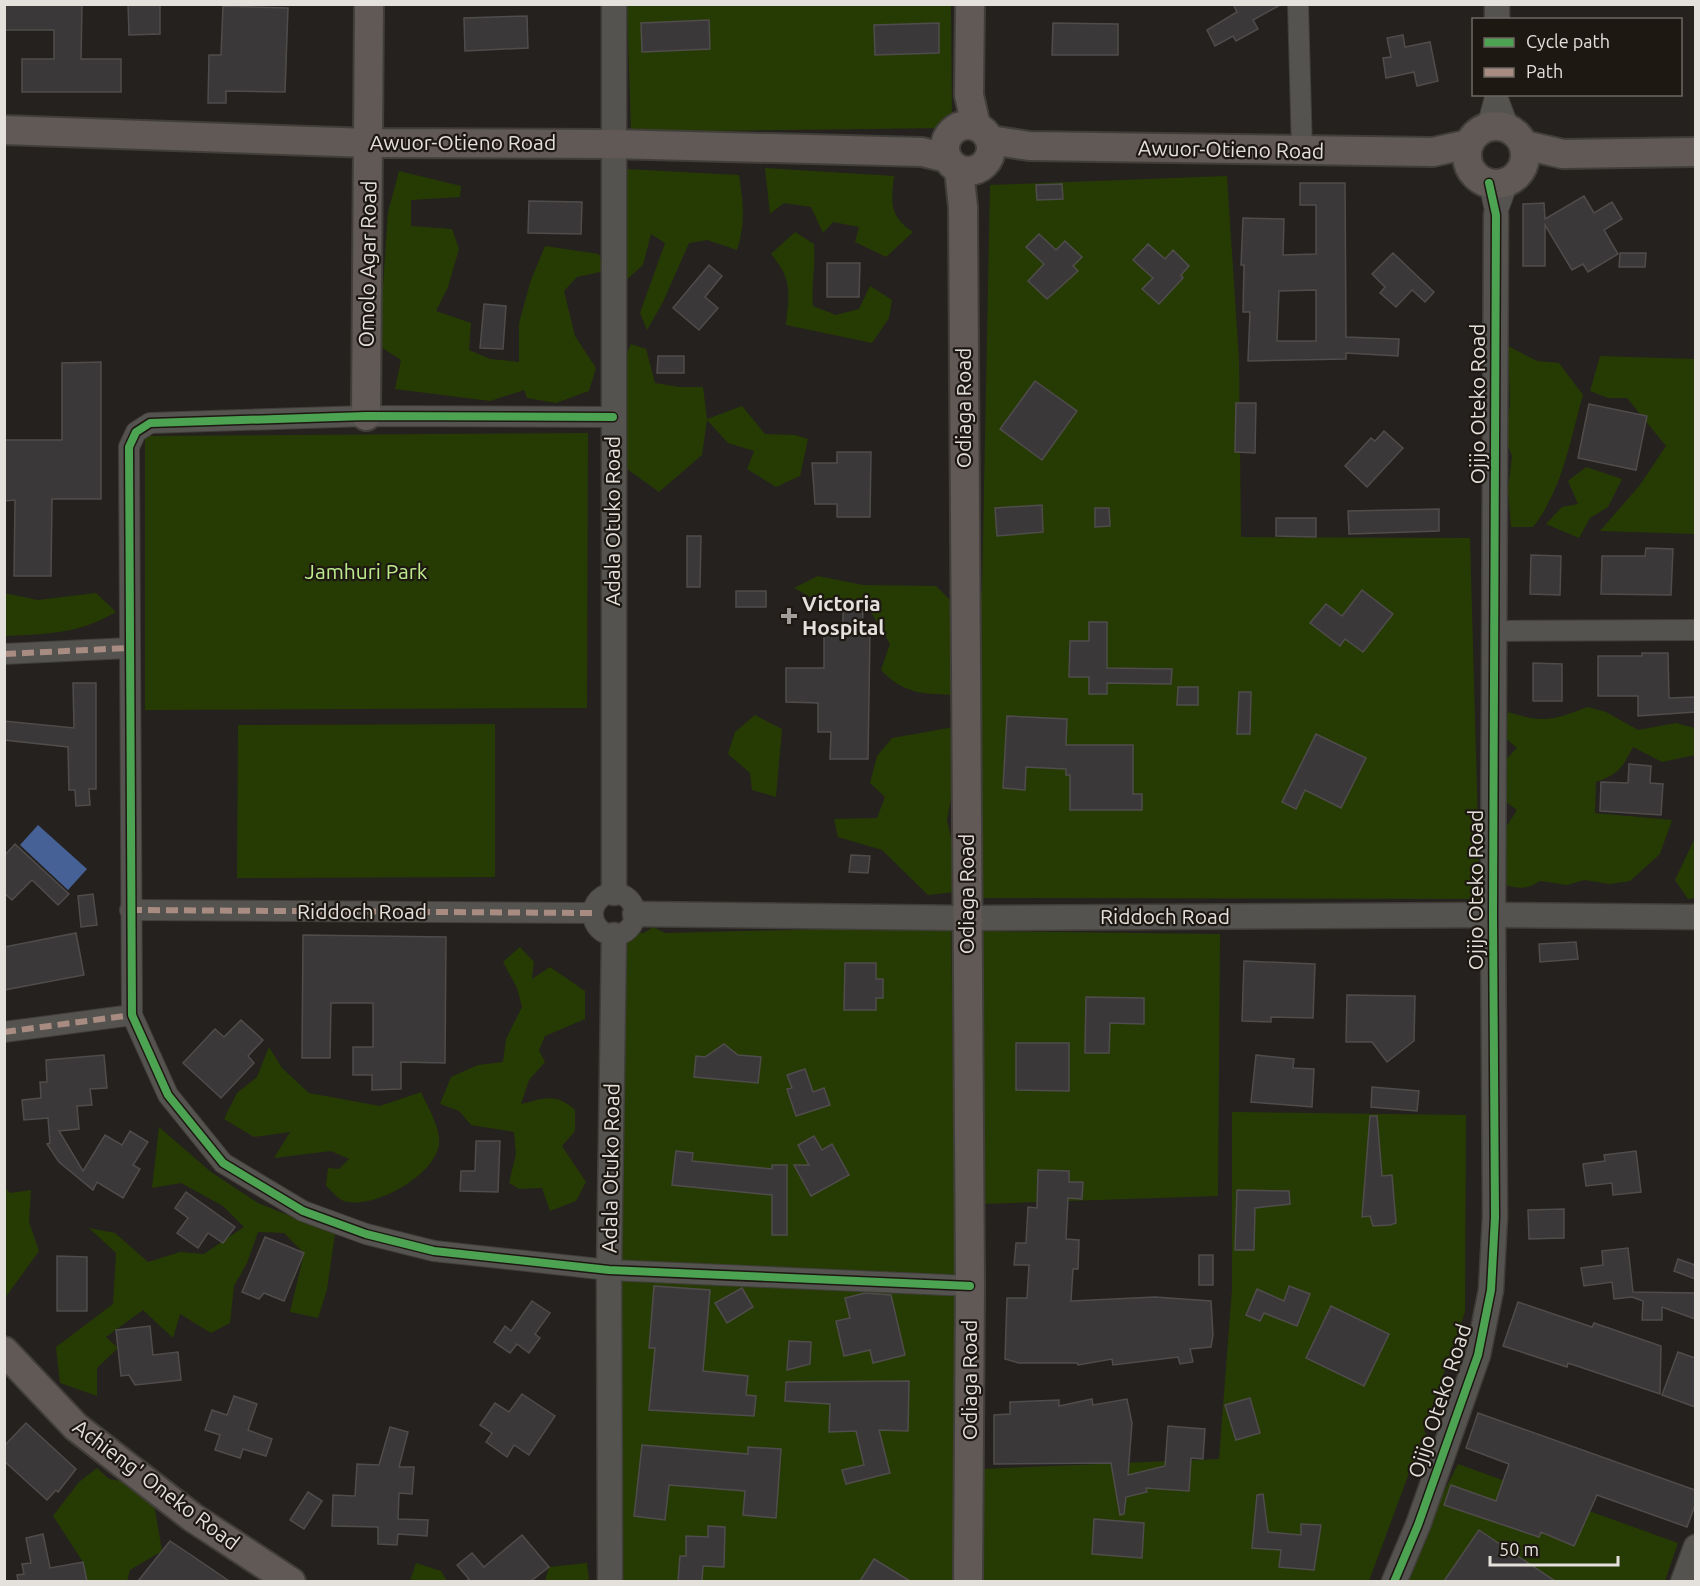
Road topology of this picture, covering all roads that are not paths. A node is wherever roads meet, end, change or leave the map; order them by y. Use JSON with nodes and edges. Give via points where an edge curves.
{"nodes":[{"id":1,"x":369,"y":4,"type":"edge"},
{"id":2,"x":614,"y":4,"type":"edge"},
{"id":3,"x":970,"y":4,"type":"edge"},
{"id":4,"x":1298,"y":4,"type":"edge"},
{"id":5,"x":1496,"y":96,"type":"edge"},
{"id":6,"x":4,"y":130,"type":"edge"},
{"id":7,"x":369,"y":143,"type":"junction"},
{"id":8,"x":612,"y":144,"type":"junction"},
{"id":9,"x":963,"y":148,"type":"junction"},
{"id":10,"x":1302,"y":151,"type":"junction"},
{"id":11,"x":1695,"y":152,"type":"edge"},
{"id":12,"x":1497,"y":154,"type":"junction"},
{"id":13,"x":1496,"y":215,"type":"joint"},
{"id":14,"x":366,"y":416,"type":"junction"},
{"id":15,"x":613,"y":417,"type":"junction"},
{"id":16,"x":1695,"y":630,"type":"edge"},
{"id":17,"x":1495,"y":631,"type":"junction"},
{"id":18,"x":129,"y":648,"type":"junction"},
{"id":19,"x":4,"y":654,"type":"edge"},
{"id":20,"x":614,"y":893,"type":"junction"},
{"id":21,"x":130,"y":910,"type":"junction"},
{"id":22,"x":593,"y":914,"type":"junction"},
{"id":23,"x":635,"y":914,"type":"junction"},
{"id":24,"x":1493,"y":915,"type":"junction"},
{"id":25,"x":1695,"y":917,"type":"edge"},
{"id":26,"x":967,"y":918,"type":"junction"},
{"id":27,"x":614,"y":935,"type":"junction"},
{"id":28,"x":132,"y":1015,"type":"junction"},
{"id":29,"x":4,"y":1032,"type":"edge"},
{"id":30,"x":609,"y":1270,"type":"junction"},
{"id":31,"x":970,"y":1286,"type":"junction"},
{"id":32,"x":4,"y":1351,"type":"edge"},
{"id":33,"x":1695,"y":1547,"type":"edge"},
{"id":34,"x":291,"y":1581,"type":"edge"},
{"id":35,"x":610,"y":1581,"type":"edge"},
{"id":36,"x":968,"y":1581,"type":"edge"},
{"id":37,"x":1395,"y":1581,"type":"edge"},
{"id":38,"x":1683,"y":1581,"type":"edge"}],
"edges":[{"from":1,"to":7,"type":"main road","name":"Omolo Agar Road"},
{"from":2,"to":8,"type":"street","name":"Adala Otuko Road"},
{"from":3,"to":9,"type":"main road","via":[[969,95]]},
{"from":4,"to":10,"type":"street"},
{"from":5,"to":12,"type":"street","name":"Ojijo Oteko Road"},
{"from":6,"to":7,"type":"main road","name":"Awuor-Otieno Road"},
{"from":7,"to":8,"type":"main road","name":"Awuor-Otieno Road"},
{"from":7,"to":14,"type":"main road","name":"Omolo Agar Road"},
{"from":8,"to":9,"type":"main road","name":"Awuor-Otieno Road"},
{"from":8,"to":15,"type":"street","name":"Adala Otuko Road"},
{"from":9,"to":10,"type":"main road","name":"Awuor-Otieno Road"},
{"from":9,"to":26,"type":"main road","name":"Odiaga Road"},
{"from":10,"to":12,"type":"main road","name":"Awuor-Otieno Road"},
{"from":11,"to":12,"type":"main road","name":"Awuor-Otieno Road"},
{"from":12,"to":13,"type":"street","name":"Ojijo Oteko Road"},
{"from":13,"to":17,"type":"street","name":"Ojijo Oteko Road"},
{"from":14,"to":15,"type":"street"},
{"from":14,"to":18,"type":"street","via":[[150,423],[136,432],[129,447]]},
{"from":15,"to":20,"type":"street","name":"Adala Otuko Road"},
{"from":16,"to":17,"type":"street"},
{"from":17,"to":24,"type":"street","name":"Ojijo Oteko Road"},
{"from":18,"to":19,"type":"street"},
{"from":18,"to":21,"type":"street"},
{"from":20,"to":22,"type":"street","via":[[600,899]]},
{"from":20,"to":23,"type":"street","via":[[629,899]]},
{"from":21,"to":22,"type":"street","name":"Riddoch Road"},
{"from":21,"to":28,"type":"street"},
{"from":22,"to":27,"type":"street","via":[[599,929]]},
{"from":23,"to":26,"type":"street","name":"Riddoch Road"},
{"from":23,"to":27,"type":"street","via":[[629,929]]},
{"from":24,"to":25,"type":"street","name":"Riddoch Road"},
{"from":24,"to":26,"type":"street","name":"Riddoch Road"},
{"from":24,"to":37,"type":"street","name":"Ojijo Oteko Road","via":[[1495,1216],[1491,1290],[1478,1355]]},
{"from":26,"to":31,"type":"main road","name":"Odiaga Road"},
{"from":27,"to":30,"type":"street","name":"Adala Otuko Road"},
{"from":28,"to":29,"type":"street"},
{"from":28,"to":30,"type":"street","via":[[168,1095],[223,1163],[303,1211],[366,1234],[434,1251]]},
{"from":30,"to":31,"type":"street"},
{"from":30,"to":35,"type":"street","name":"Adala Otuko Road"},
{"from":31,"to":36,"type":"main road","name":"Odiaga Road"},
{"from":32,"to":34,"type":"main road","name":"Achieng' Oneko Road","via":[[76,1427],[192,1517]]},
{"from":33,"to":38,"type":"street"}]}
